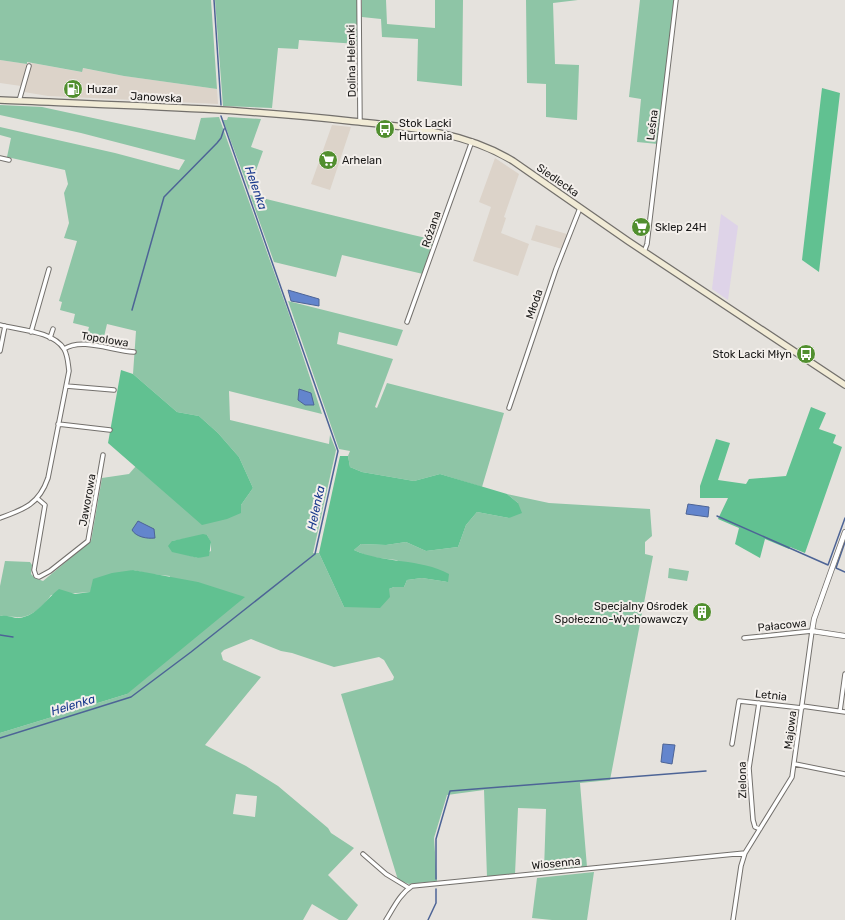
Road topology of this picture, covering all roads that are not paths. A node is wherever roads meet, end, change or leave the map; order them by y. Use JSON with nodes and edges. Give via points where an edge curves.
{"nodes":[{"id":1,"x":359,"y":0,"type":"edge"},
{"id":2,"x":676,"y":0,"type":"edge"},
{"id":3,"x":29,"y":66,"type":"dead end"},
{"id":4,"x":0,"y":100,"type":"edge"},
{"id":5,"x":19,"y":101,"type":"junction"},
{"id":6,"x":215,"y":110,"type":"joint"},
{"id":7,"x":360,"y":122,"type":"junction"},
{"id":8,"x":472,"y":141,"type":"junction"},
{"id":9,"x":0,"y":158,"type":"edge"},
{"id":10,"x":9,"y":160,"type":"dead end"},
{"id":11,"x":580,"y":208,"type":"junction"},
{"id":12,"x":644,"y":252,"type":"junction"},
{"id":13,"x":49,"y":269,"type":"dead end"},
{"id":14,"x":408,"y":322,"type":"dead end"},
{"id":15,"x":0,"y":325,"type":"edge"},
{"id":16,"x":5,"y":326,"type":"junction"},
{"id":17,"x":53,"y":329,"type":"dead end"},
{"id":18,"x":31,"y":332,"type":"junction"},
{"id":19,"x":50,"y":338,"type":"junction"},
{"id":20,"x":64,"y":349,"type":"junction"},
{"id":21,"x":0,"y":351,"type":"edge"},
{"id":22,"x":134,"y":352,"type":"dead end"},
{"id":23,"x":845,"y":385,"type":"edge"},
{"id":24,"x":66,"y":386,"type":"junction"},
{"id":25,"x":114,"y":390,"type":"dead end"},
{"id":26,"x":508,"y":408,"type":"dead end"},
{"id":27,"x":58,"y":424,"type":"junction"},
{"id":28,"x":110,"y":430,"type":"dead end"},
{"id":29,"x":103,"y":455,"type":"dead end"},
{"id":30,"x":38,"y":498,"type":"junction"},
{"id":31,"x":0,"y":518,"type":"edge"},
{"id":32,"x":845,"y":532,"type":"edge"},
{"id":33,"x":812,"y":631,"type":"junction"},
{"id":34,"x":845,"y":636,"type":"edge"},
{"id":35,"x":744,"y":638,"type":"dead end"},
{"id":36,"x":845,"y":674,"type":"edge"},
{"id":37,"x":759,"y":703,"type":"junction"},
{"id":38,"x":802,"y":707,"type":"junction"},
{"id":39,"x":840,"y":711,"type":"junction"},
{"id":40,"x":845,"y":712,"type":"edge"},
{"id":41,"x":732,"y":744,"type":"dead end"},
{"id":42,"x":795,"y":764,"type":"junction"},
{"id":43,"x":845,"y":774,"type":"edge"},
{"id":44,"x":760,"y":829,"type":"junction"},
{"id":45,"x":744,"y":853,"type":"junction"},
{"id":46,"x":363,"y":854,"type":"dead end"},
{"id":47,"x":409,"y":888,"type":"junction"},
{"id":48,"x":386,"y":920,"type":"edge"},
{"id":49,"x":733,"y":920,"type":"edge"}],
"edges":[{"from":1,"to":7,"type":"street","name":"Dolina Helenki"},
{"from":2,"to":12,"type":"street","name":"Leśna"},
{"from":3,"to":5,"type":"street"},
{"from":4,"to":5,"type":"main road","name":"Janowska"},
{"from":5,"to":6,"type":"main road","name":"Janowska"},
{"from":6,"to":7,"type":"main road","name":"Siedlecka","via":[[279,113]]},
{"from":7,"to":8,"type":"main road","name":"Siedlecka","via":[[438,132]]},
{"from":8,"to":11,"type":"main road","name":"Siedlecka","via":[[507,157]]},
{"from":8,"to":14,"type":"street","name":"Różana"},
{"from":9,"to":10,"type":"street"},
{"from":11,"to":12,"type":"main road","name":"Siedlecka"},
{"from":11,"to":26,"type":"street","name":"Młoda"},
{"from":12,"to":23,"type":"main road","name":"Siedlecka"},
{"from":13,"to":18,"type":"street"},
{"from":15,"to":16,"type":"street"},
{"from":16,"to":18,"type":"street"},
{"from":16,"to":21,"type":"street"},
{"from":17,"to":19,"type":"street"},
{"from":18,"to":19,"type":"street"},
{"from":19,"to":20,"type":"street"},
{"from":20,"to":22,"type":"street","name":"Topolowa","via":[[76,343],[84,343],[119,352]]},
{"from":20,"to":24,"type":"street","via":[[68,361]]},
{"from":24,"to":25,"type":"street"},
{"from":24,"to":27,"type":"street"},
{"from":27,"to":28,"type":"street"},
{"from":27,"to":30,"type":"street","via":[[48,478]]},
{"from":29,"to":30,"type":"street","name":"Jaworowa","via":[[88,541],[39,577],[34,570],[45,505]]},
{"from":30,"to":31,"type":"street","via":[[28,507]]},
{"from":32,"to":33,"type":"street","name":"Majowa"},
{"from":33,"to":34,"type":"street","name":"Pałacowa"},
{"from":33,"to":35,"type":"street","name":"Pałacowa"},
{"from":33,"to":38,"type":"street","name":"Majowa"},
{"from":36,"to":39,"type":"street"},
{"from":37,"to":38,"type":"street","name":"Letnia"},
{"from":37,"to":41,"type":"street","name":"Letnia","via":[[739,701]]},
{"from":37,"to":44,"type":"street","name":"Zielona","via":[[749,768],[753,820],[755,827]]},
{"from":38,"to":39,"type":"street","name":"Letnia"},
{"from":38,"to":42,"type":"street","name":"Majowa"},
{"from":39,"to":40,"type":"street","name":"Letnia"},
{"from":42,"to":43,"type":"street"},
{"from":42,"to":44,"type":"street","name":"Majowa","via":[[789,783]]},
{"from":44,"to":45,"type":"street","name":"Majowa"},
{"from":45,"to":47,"type":"street","name":"Wiosenna"},
{"from":45,"to":49,"type":"street","name":"Majowa"},
{"from":46,"to":47,"type":"street","via":[[392,878]]},
{"from":47,"to":48,"type":"street","via":[[400,896]]}]}
